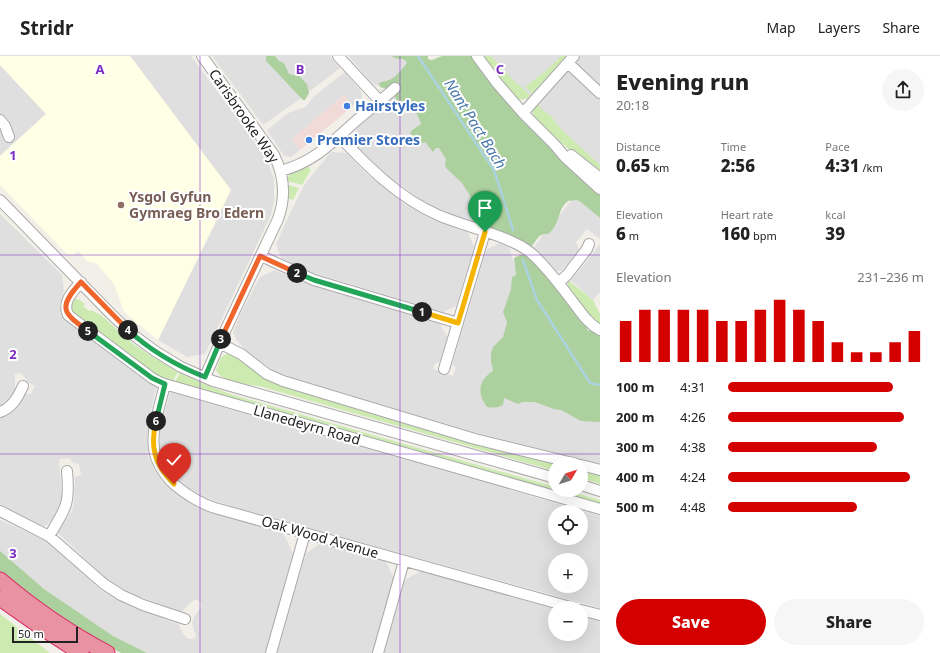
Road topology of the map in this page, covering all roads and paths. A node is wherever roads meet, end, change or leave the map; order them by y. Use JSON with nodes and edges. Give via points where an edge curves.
{"nodes":[{"id":1,"x":202,"y":56,"type":"edge"},
{"id":2,"x":338,"y":56,"type":"edge"},
{"id":3,"x":477,"y":56,"type":"edge"},
{"id":4,"x":571,"y":60,"type":"edge"},
{"id":5,"x":395,"y":88,"type":"dead end"},
{"id":6,"x":600,"y":93,"type":"edge"},
{"id":7,"x":379,"y":100,"type":"junction"},
{"id":8,"x":523,"y":113,"type":"junction"},
{"id":9,"x":0,"y":120,"type":"edge"},
{"id":10,"x":339,"y":136,"type":"junction"},
{"id":11,"x":9,"y":137,"type":"dead end"},
{"id":12,"x":554,"y":144,"type":"junction"},
{"id":13,"x":280,"y":171,"type":"junction"},
{"id":14,"x":599,"y":177,"type":"edge"},
{"id":15,"x":600,"y":189,"type":"edge"},
{"id":16,"x":0,"y":200,"type":"edge"},
{"id":17,"x":485,"y":232,"type":"junction"},
{"id":18,"x":589,"y":244,"type":"dead end"},
{"id":19,"x":260,"y":256,"type":"junction"},
{"id":20,"x":81,"y":282,"type":"junction"},
{"id":21,"x":558,"y":282,"type":"junction"},
{"id":22,"x":458,"y":323,"type":"junction"},
{"id":23,"x":600,"y":330,"type":"edge"},
{"id":24,"x":220,"y":343,"type":"junction"},
{"id":25,"x":444,"y":369,"type":"dead end"},
{"id":26,"x":205,"y":377,"type":"junction"},
{"id":27,"x":165,"y":384,"type":"junction"},
{"id":28,"x":23,"y":386,"type":"dead end"},
{"id":29,"x":0,"y":412,"type":"edge"},
{"id":30,"x":548,"y":457,"type":"edge"},
{"id":31,"x":588,"y":467,"type":"edge"},
{"id":32,"x":600,"y":470,"type":"edge"},
{"id":33,"x":67,"y":471,"type":"dead end"},
{"id":34,"x":548,"y":476,"type":"edge"},
{"id":35,"x":588,"y":487,"type":"edge"},
{"id":36,"x":600,"y":491,"type":"edge"},
{"id":37,"x":600,"y":509,"type":"edge"},
{"id":38,"x":0,"y":511,"type":"edge"},
{"id":39,"x":305,"y":533,"type":"junction"},
{"id":40,"x":48,"y":536,"type":"junction"},
{"id":41,"x":404,"y":561,"type":"junction"},
{"id":42,"x":0,"y":580,"type":"edge"},
{"id":43,"x":0,"y":598,"type":"edge"},
{"id":44,"x":549,"y":601,"type":"edge"},
{"id":45,"x":588,"y":612,"type":"edge"},
{"id":46,"x":600,"y":615,"type":"edge"},
{"id":47,"x":186,"y":620,"type":"dead end"},
{"id":48,"x":81,"y":653,"type":"edge"},
{"id":49,"x":107,"y":653,"type":"edge"},
{"id":50,"x":271,"y":653,"type":"edge"},
{"id":51,"x":378,"y":653,"type":"edge"}],
"edges":[{"from":1,"to":13,"type":"street","name":"Carisbrooke Way","via":[[277,160]]},
{"from":2,"to":7,"type":"street"},
{"from":3,"to":8,"type":"street"},
{"from":4,"to":6,"type":"street"},
{"from":4,"to":8,"type":"street"},
{"from":5,"to":7,"type":"street"},
{"from":7,"to":10,"type":"street"},
{"from":8,"to":12,"type":"street"},
{"from":9,"to":11,"type":"street"},
{"from":10,"to":13,"type":"street","via":[[310,160]]},
{"from":10,"to":17,"type":"street","via":[[376,174],[414,202],[438,215]]},
{"from":12,"to":14,"type":"street"},
{"from":12,"to":15,"type":"street","via":[[565,158]]},
{"from":13,"to":19,"type":"street","name":"Carisbrooke Way","via":[[283,188],[281,212]]},
{"from":16,"to":20,"type":"street","name":"Llanedeyrn Road"},
{"from":17,"to":21,"type":"street","via":[[513,242],[530,253]]},
{"from":17,"to":22,"type":"street"},
{"from":18,"to":21,"type":"street","via":[[567,275]]},
{"from":19,"to":22,"type":"street","via":[[314,280]]},
{"from":19,"to":24,"type":"street","name":"Carisbrooke Way"},
{"from":20,"to":26,"type":"street","name":"Llanedeyrn Road","via":[[141,341],[182,367]]},
{"from":20,"to":27,"type":"street","name":"Llanedeyrn Road","via":[[68,299],[68,315],[152,378]]},
{"from":21,"to":23,"type":"street","via":[[585,318]]},
{"from":22,"to":25,"type":"street"},
{"from":24,"to":26,"type":"street","name":"Carisbrooke Way"},
{"from":24,"to":30,"type":"street","via":[[241,354],[267,374],[284,381],[475,439]]},
{"from":26,"to":34,"type":"street","name":"Llanedeyrn Road"},
{"from":27,"to":37,"type":"street","name":"Llanedeyrn Road"},
{"from":27,"to":39,"type":"street","name":"Oak Wood Avenue","via":[[155,423],[153,445],[158,465],[168,478],[205,505]]},
{"from":28,"to":29,"type":"street","via":[[12,404]]},
{"from":31,"to":32,"type":"street"},
{"from":33,"to":40,"type":"street","via":[[68,500]]},
{"from":35,"to":36,"type":"street"},
{"from":38,"to":40,"type":"street"},
{"from":39,"to":41,"type":"street","name":"Oak Wood Avenue"},
{"from":39,"to":50,"type":"street"},
{"from":40,"to":47,"type":"street","via":[[104,584],[121,595]]},
{"from":41,"to":44,"type":"street","name":"Oak Wood Avenue"},
{"from":41,"to":51,"type":"street"},
{"from":42,"to":49,"type":"highway","via":[[47,616]]},
{"from":43,"to":48,"type":"highway"},
{"from":45,"to":46,"type":"street"}]}
